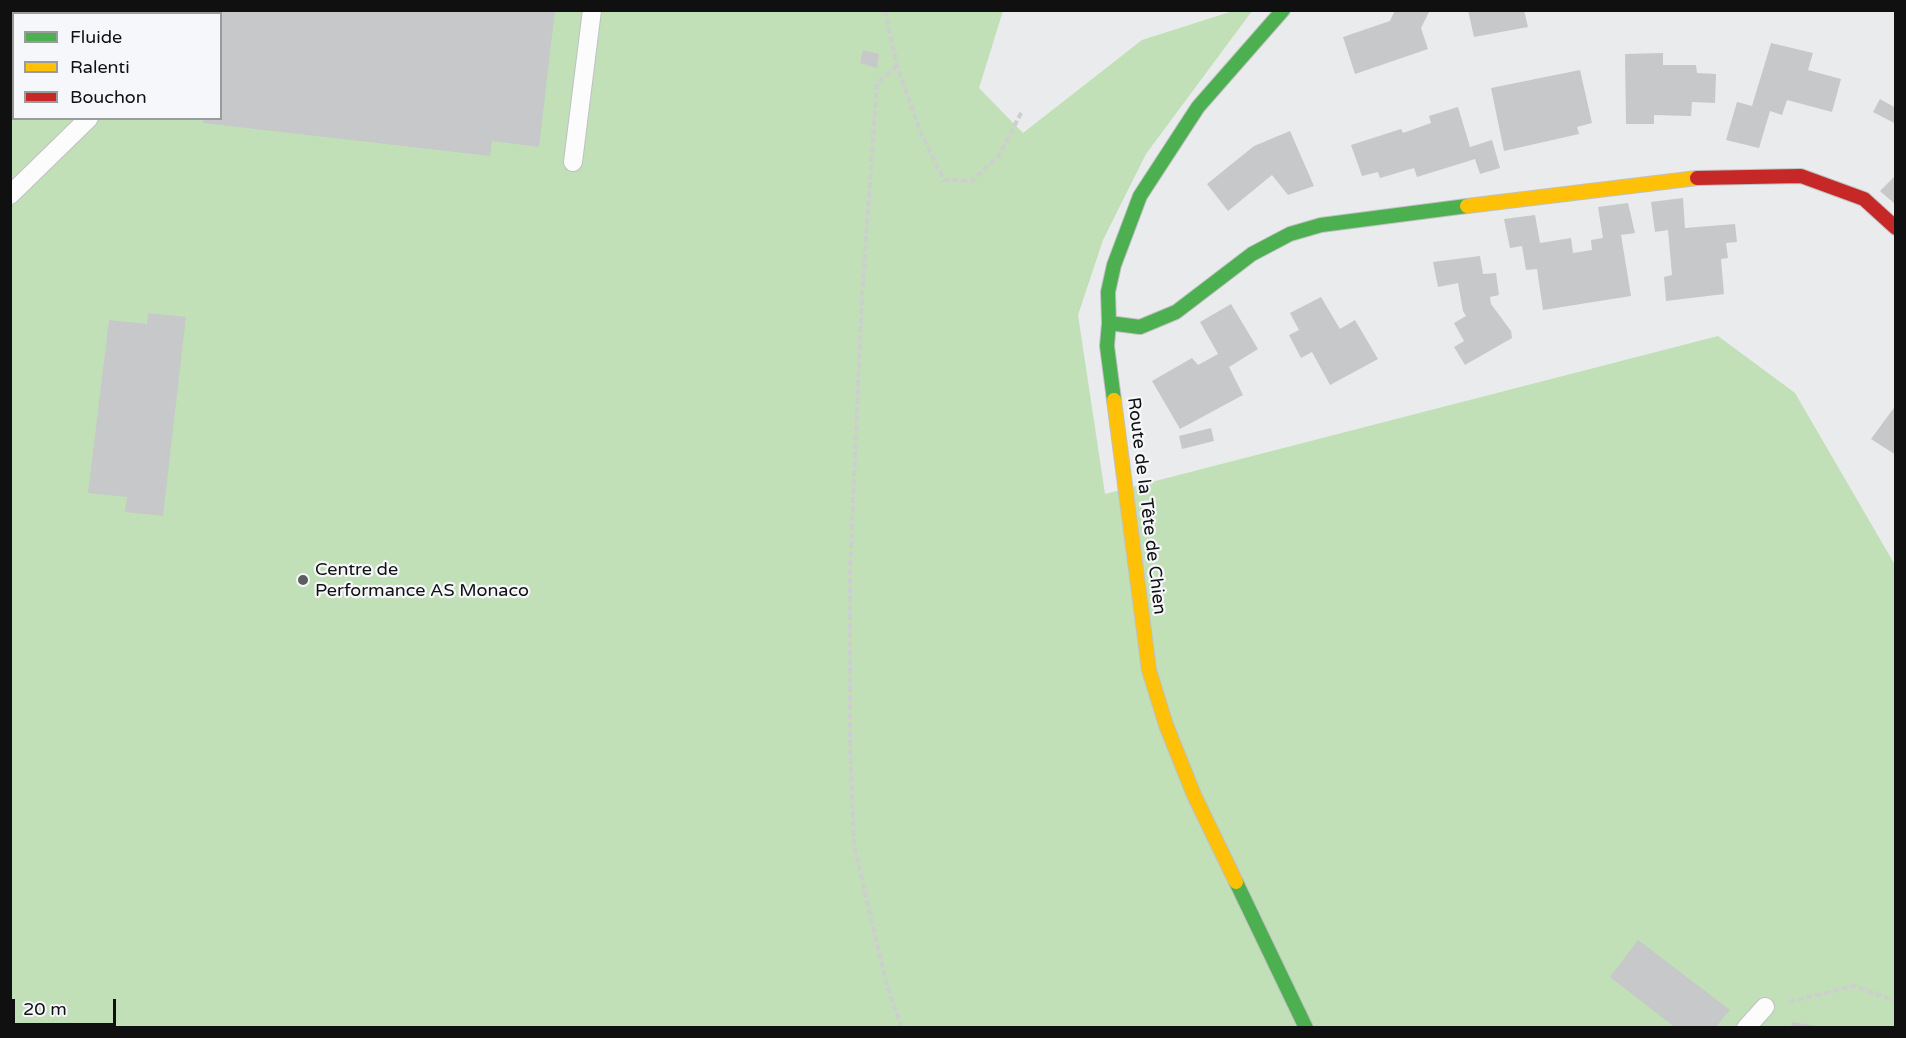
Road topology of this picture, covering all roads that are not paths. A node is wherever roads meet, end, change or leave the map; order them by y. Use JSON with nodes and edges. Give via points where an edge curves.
{"nodes":[{"id":1,"x":592,"y":10,"type":"edge"},
{"id":2,"x":1283,"y":10,"type":"edge"},
{"id":3,"x":87,"y":120,"type":"edge"},
{"id":4,"x":573,"y":162,"type":"dead end"},
{"id":5,"x":10,"y":195,"type":"edge"},
{"id":6,"x":1896,"y":228,"type":"edge"},
{"id":7,"x":1109,"y":323,"type":"junction"},
{"id":8,"x":1765,"y":1008,"type":"road end"},
{"id":9,"x":1306,"y":1028,"type":"edge"},
{"id":10,"x":1746,"y":1028,"type":"edge"}],
"edges":[{"from":1,"to":4,"type":"lane"},
{"from":2,"to":7,"type":"street","name":"Route de la Tête de Chien","via":[[1197,107],[1140,196],[1114,265],[1108,292]]},
{"from":3,"to":5,"type":"lane"},
{"from":6,"to":7,"type":"street","via":[[1864,199],[1801,176],[1701,178],[1533,197],[1321,225],[1290,234],[1252,254],[1176,312],[1140,327]]},
{"from":7,"to":9,"type":"street","name":"Route de la Tête de Chien","via":[[1108,356],[1149,670],[1194,795]]},
{"from":8,"to":10,"type":"lane"}]}
